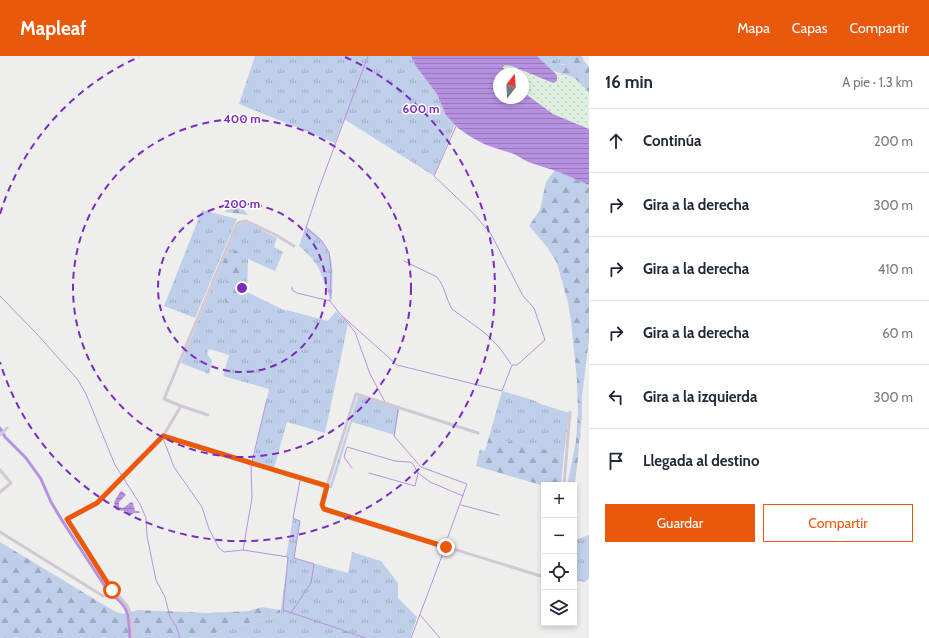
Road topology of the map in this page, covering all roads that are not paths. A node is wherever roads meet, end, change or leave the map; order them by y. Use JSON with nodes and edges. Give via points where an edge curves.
{"nodes":[{"id":1,"x":294,"y":246,"type":"dead end"},
{"id":2,"x":180,"y":406,"type":"junction"},
{"id":3,"x":570,"y":412,"type":"dead end"},
{"id":4,"x":208,"y":415,"type":"dead end"},
{"id":5,"x":7,"y":428,"type":"dead end"},
{"id":6,"x":478,"y":433,"type":"dead end"},
{"id":7,"x":0,"y":435,"type":"edge"},
{"id":8,"x":163,"y":436,"type":"junction"},
{"id":9,"x":0,"y":470,"type":"edge"},
{"id":10,"x":564,"y":482,"type":"edge"},
{"id":11,"x":327,"y":486,"type":"junction"},
{"id":12,"x":0,"y":492,"type":"edge"},
{"id":13,"x":0,"y":532,"type":"edge"},
{"id":14,"x":541,"y":576,"type":"edge"},
{"id":15,"x":112,"y":590,"type":"junction"},
{"id":16,"x":134,"y":638,"type":"edge"}],
"edges":[{"from":1,"to":2,"type":"street","via":[[246,221],[237,224],[164,399]]},
{"from":2,"to":4,"type":"street"},
{"from":2,"to":8,"type":"street"},
{"from":3,"to":10,"type":"street"},
{"from":5,"to":7,"type":"street"},
{"from":6,"to":11,"type":"street","via":[[356,394]]},
{"from":8,"to":11,"type":"street"},
{"from":8,"to":15,"type":"street","via":[[97,503],[67,519]]},
{"from":9,"to":12,"type":"street","via":[[10,482]]},
{"from":11,"to":14,"type":"street","via":[[322,505],[324,509]]},
{"from":13,"to":15,"type":"street","via":[[103,596]]},
{"from":15,"to":16,"type":"street","via":[[130,611]]}]}
